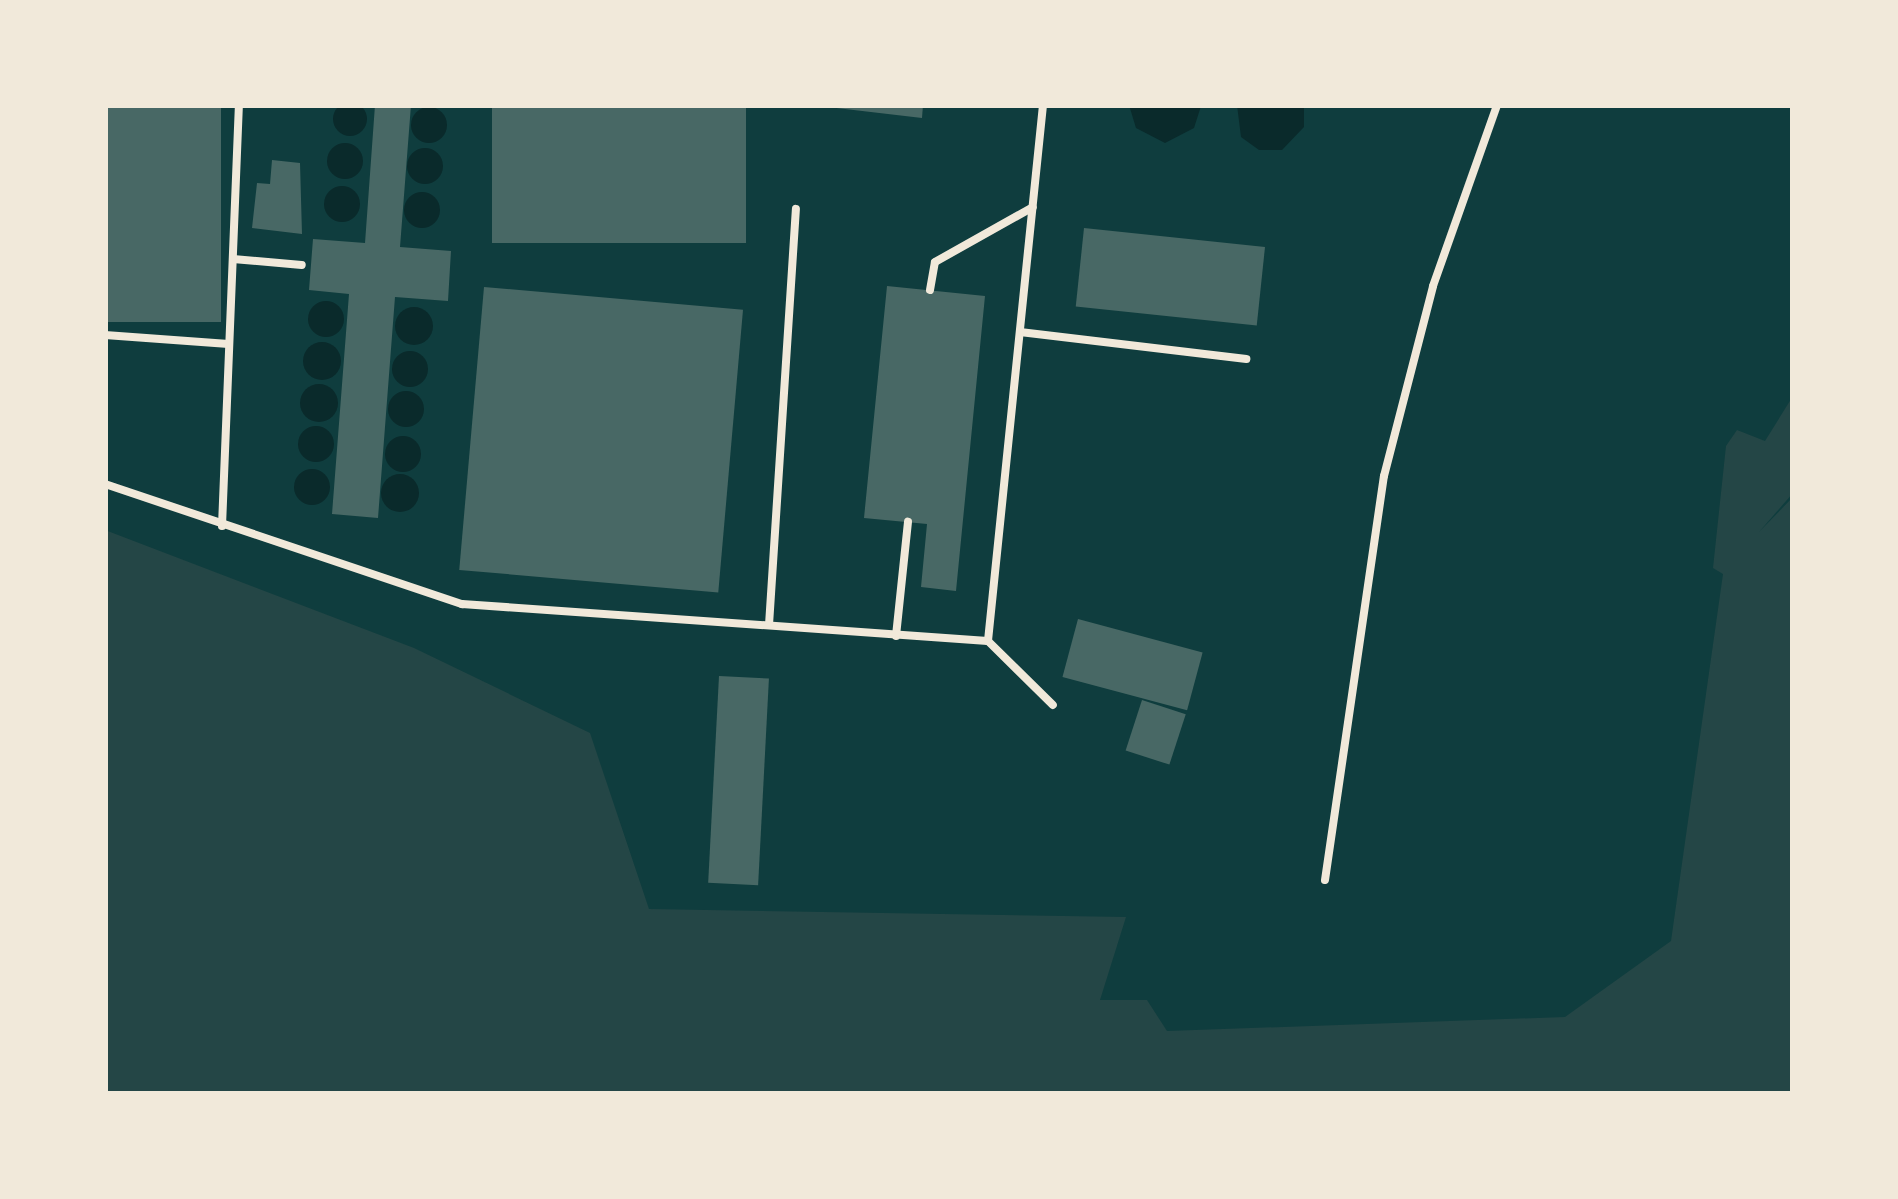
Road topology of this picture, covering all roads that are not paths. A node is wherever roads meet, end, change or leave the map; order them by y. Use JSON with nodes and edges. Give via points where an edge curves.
{"nodes":[{"id":1,"x":239,"y":105,"type":"edge"},
{"id":2,"x":1043,"y":105,"type":"edge"},
{"id":3,"x":1497,"y":105,"type":"edge"},
{"id":4,"x":1032,"y":207,"type":"junction"},
{"id":5,"x":796,"y":209,"type":"dead end"},
{"id":6,"x":233,"y":259,"type":"junction"},
{"id":7,"x":302,"y":265,"type":"dead end"},
{"id":8,"x":930,"y":290,"type":"dead end"},
{"id":9,"x":1020,"y":332,"type":"junction"},
{"id":10,"x":105,"y":335,"type":"edge"},
{"id":11,"x":229,"y":344,"type":"junction"},
{"id":12,"x":1246,"y":359,"type":"dead end"},
{"id":13,"x":105,"y":484,"type":"edge"},
{"id":14,"x":908,"y":522,"type":"dead end"},
{"id":15,"x":222,"y":526,"type":"junction"},
{"id":16,"x":769,"y":625,"type":"junction"},
{"id":17,"x":896,"y":636,"type":"junction"},
{"id":18,"x":988,"y":641,"type":"junction"},
{"id":19,"x":1053,"y":705,"type":"dead end"},
{"id":20,"x":1325,"y":880,"type":"dead end"}],
"edges":[{"from":1,"to":6,"type":"lane"},
{"from":2,"to":4,"type":"lane"},
{"from":3,"to":20,"type":"lane","via":[[1434,286],[1384,476]]},
{"from":4,"to":8,"type":"lane","via":[[935,262]]},
{"from":4,"to":9,"type":"lane"},
{"from":5,"to":16,"type":"lane"},
{"from":6,"to":7,"type":"lane"},
{"from":6,"to":11,"type":"lane"},
{"from":9,"to":12,"type":"lane"},
{"from":9,"to":18,"type":"lane"},
{"from":10,"to":11,"type":"lane"},
{"from":11,"to":15,"type":"lane"},
{"from":13,"to":15,"type":"lane"},
{"from":14,"to":17,"type":"lane"},
{"from":15,"to":16,"type":"lane","via":[[462,604]]},
{"from":16,"to":17,"type":"lane"},
{"from":17,"to":18,"type":"lane"},
{"from":18,"to":19,"type":"lane"}]}
